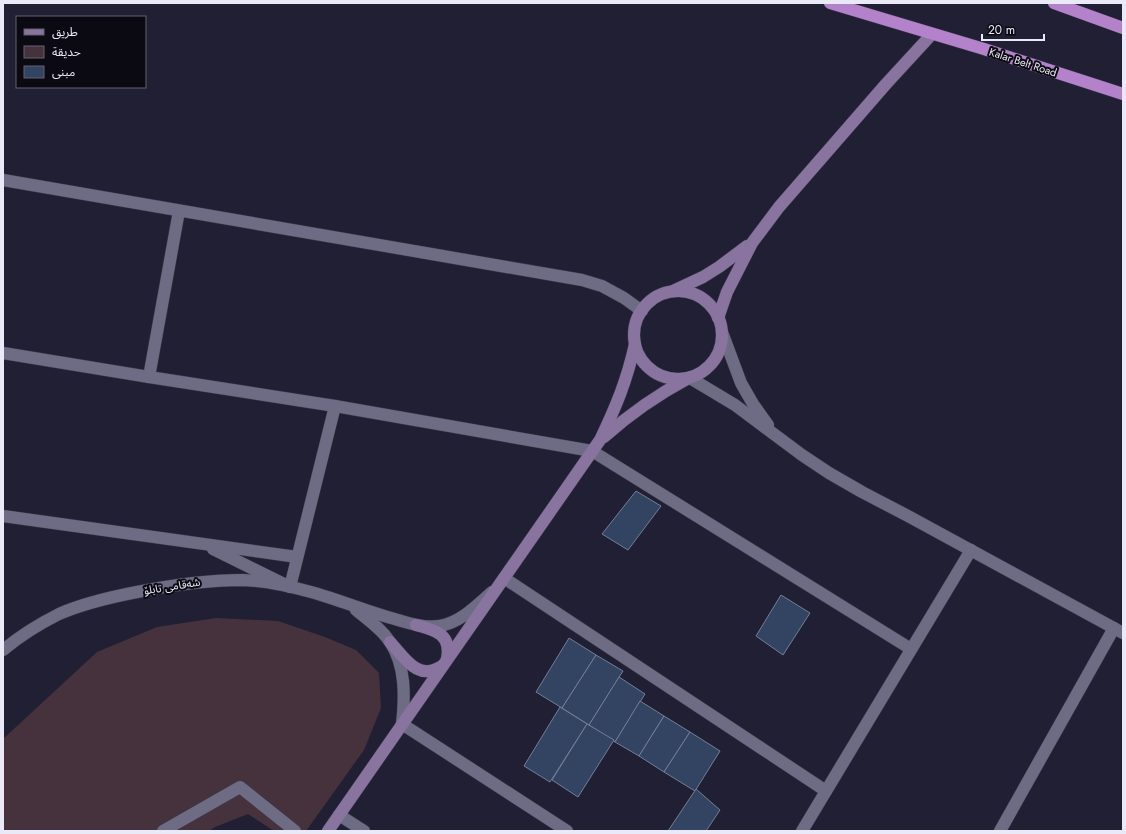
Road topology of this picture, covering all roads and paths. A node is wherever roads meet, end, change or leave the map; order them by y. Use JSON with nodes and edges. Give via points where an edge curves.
{"nodes":[{"id":1,"x":830,"y":3,"type":"edge"},
{"id":2,"x":1054,"y":3,"type":"edge"},
{"id":3,"x":1123,"y":28,"type":"edge"},
{"id":4,"x":932,"y":34,"type":"junction"},
{"id":5,"x":1123,"y":94,"type":"edge"},
{"id":6,"x":3,"y":180,"type":"edge"},
{"id":7,"x":179,"y":210,"type":"junction"},
{"id":8,"x":752,"y":243,"type":"junction"},
{"id":9,"x":671,"y":292,"type":"junction"},
{"id":10,"x":642,"y":311,"type":"junction"},
{"id":11,"x":718,"y":318,"type":"junction"},
{"id":12,"x":722,"y":332,"type":"junction"},
{"id":13,"x":635,"y":344,"type":"junction"},
{"id":14,"x":3,"y":353,"type":"edge"},
{"id":15,"x":149,"y":377,"type":"junction"},
{"id":16,"x":690,"y":378,"type":"junction"},
{"id":17,"x":335,"y":406,"type":"junction"},
{"id":18,"x":777,"y":437,"type":"junction"},
{"id":19,"x":600,"y":440,"type":"junction"},
{"id":20,"x":592,"y":452,"type":"junction"},
{"id":21,"x":3,"y":516,"type":"edge"},
{"id":22,"x":204,"y":544,"type":"junction"},
{"id":23,"x":971,"y":550,"type":"junction"},
{"id":24,"x":297,"y":557,"type":"junction"},
{"id":25,"x":501,"y":583,"type":"junction"},
{"id":26,"x":290,"y":587,"type":"junction"},
{"id":27,"x":351,"y":605,"type":"junction"},
{"id":28,"x":416,"y":625,"type":"junction"},
{"id":29,"x":1118,"y":631,"type":"edge"},
{"id":30,"x":390,"y":642,"type":"junction"},
{"id":31,"x":911,"y":649,"type":"junction"},
{"id":32,"x":3,"y":650,"type":"edge"},
{"id":33,"x":445,"y":662,"type":"junction"},
{"id":34,"x":402,"y":724,"type":"junction"},
{"id":35,"x":826,"y":791,"type":"junction"},
{"id":36,"x":339,"y":815,"type":"junction"},
{"id":37,"x":163,"y":831,"type":"edge"},
{"id":38,"x":295,"y":831,"type":"edge"},
{"id":39,"x":328,"y":831,"type":"edge"},
{"id":40,"x":364,"y":831,"type":"edge"},
{"id":41,"x":567,"y":831,"type":"edge"},
{"id":42,"x":802,"y":831,"type":"edge"},
{"id":43,"x":1000,"y":831,"type":"edge"}],
"edges":[{"from":1,"to":4,"type":"highway","name":"Kalar Belt Road"},
{"from":2,"to":3,"type":"highway"},
{"from":4,"to":5,"type":"highway","name":"Kalar Belt Road"},
{"from":4,"to":8,"type":"main road","via":[[779,208]]},
{"from":6,"to":7,"type":"street"},
{"from":7,"to":10,"type":"street","via":[[582,280],[602,286]]},
{"from":7,"to":15,"type":"street"},
{"from":8,"to":9,"type":"main road","via":[[703,277]]},
{"from":8,"to":11,"type":"main road","via":[[727,292]]},
{"from":9,"to":10,"type":"main road","via":[[657,297]]},
{"from":9,"to":11,"type":"main road","via":[[685,292],[698,297],[710,306]]},
{"from":10,"to":13,"type":"main road","via":[[634,330]]},
{"from":11,"to":12,"type":"main road"},
{"from":12,"to":16,"type":"main road","via":[[721,347],[714,360],[704,371]]},
{"from":12,"to":18,"type":"street","via":[[745,393]]},
{"from":13,"to":16,"type":"main road","via":[[644,363],[661,376]]},
{"from":13,"to":19,"type":"main road","via":[[621,394]]},
{"from":14,"to":15,"type":"street"},
{"from":15,"to":17,"type":"street"},
{"from":16,"to":18,"type":"street","via":[[735,405]]},
{"from":16,"to":19,"type":"main road","via":[[645,404]]},
{"from":17,"to":20,"type":"street"},
{"from":17,"to":24,"type":"street"},
{"from":18,"to":23,"type":"street","via":[[829,473]]},
{"from":19,"to":20,"type":"main road"},
{"from":20,"to":25,"type":"main road"},
{"from":20,"to":31,"type":"street"},
{"from":21,"to":22,"type":"street"},
{"from":22,"to":24,"type":"street"},
{"from":22,"to":26,"type":"street"},
{"from":23,"to":29,"type":"street"},
{"from":23,"to":31,"type":"street"},
{"from":24,"to":26,"type":"street"},
{"from":25,"to":28,"type":"street","name":"شەقامی تابلۆ","via":[[458,620],[438,626]]},
{"from":25,"to":33,"type":"main road"},
{"from":25,"to":35,"type":"street"},
{"from":26,"to":27,"type":"street","name":"شەقامی تابلۆ"},
{"from":26,"to":32,"type":"street","name":"شەقامی تابلۆ","via":[[244,580],[199,582],[102,598],[59,614],[21,635]]},
{"from":27,"to":28,"type":"street","name":"شەقامی تابلۆ"},
{"from":27,"to":30,"type":"street"},
{"from":28,"to":33,"type":"main road","via":[[431,629],[442,636],[447,643],[448,654]]},
{"from":29,"to":43,"type":"street"},
{"from":30,"to":33,"type":"main road","via":[[419,670],[430,672]]},
{"from":30,"to":34,"type":"street","via":[[403,678]]},
{"from":31,"to":35,"type":"street"},
{"from":33,"to":34,"type":"main road"},
{"from":34,"to":36,"type":"main road"},
{"from":34,"to":41,"type":"street"},
{"from":35,"to":42,"type":"street"},
{"from":36,"to":39,"type":"main road"},
{"from":36,"to":40,"type":"street"},
{"from":37,"to":38,"type":"street","via":[[240,787]]}]}
